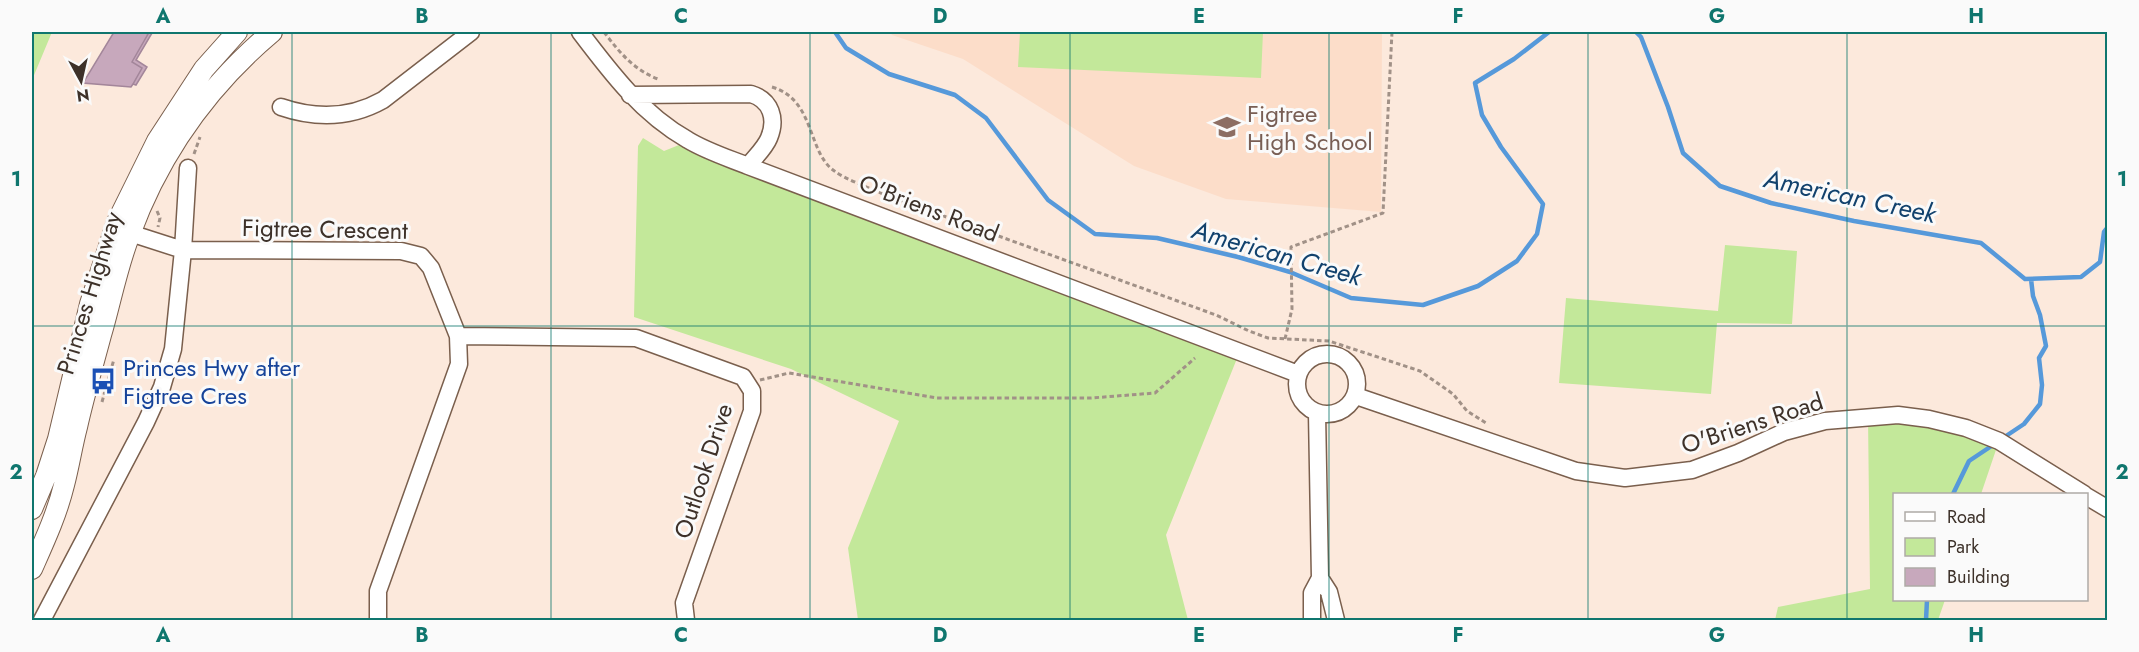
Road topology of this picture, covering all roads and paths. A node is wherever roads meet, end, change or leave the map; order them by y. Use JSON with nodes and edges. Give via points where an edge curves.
{"nodes":[{"id":1,"x":237,"y":32,"type":"edge"},
{"id":2,"x":272,"y":32,"type":"edge"},
{"id":3,"x":471,"y":32,"type":"edge"},
{"id":4,"x":580,"y":32,"type":"edge"},
{"id":5,"x":604,"y":32,"type":"edge"},
{"id":6,"x":1392,"y":32,"type":"edge"},
{"id":7,"x":667,"y":80,"type":"dead end"},
{"id":8,"x":766,"y":85,"type":"dead end"},
{"id":9,"x":630,"y":95,"type":"junction"},
{"id":10,"x":281,"y":107,"type":"dead end"},
{"id":11,"x":200,"y":135,"type":"dead end"},
{"id":12,"x":748,"y":166,"type":"junction"},
{"id":13,"x":188,"y":168,"type":"joint"},
{"id":14,"x":130,"y":233,"type":"junction"},
{"id":15,"x":183,"y":250,"type":"junction"},
{"id":16,"x":458,"y":336,"type":"junction"},
{"id":17,"x":1286,"y":339,"type":"junction"},
{"id":18,"x":1195,"y":358,"type":"dead end"},
{"id":19,"x":1298,"y":374,"type":"junction"},
{"id":20,"x":748,"y":385,"type":"junction"},
{"id":21,"x":1356,"y":396,"type":"junction"},
{"id":22,"x":1317,"y":413,"type":"junction"},
{"id":23,"x":1494,"y":426,"type":"dead end"},
{"id":24,"x":2082,"y":493,"type":"edge"},
{"id":25,"x":2088,"y":497,"type":"edge"},
{"id":26,"x":32,"y":509,"type":"edge"},
{"id":27,"x":2108,"y":509,"type":"edge"},
{"id":28,"x":32,"y":569,"type":"edge"},
{"id":29,"x":1320,"y":578,"type":"junction"},
{"id":30,"x":42,"y":621,"type":"edge"},
{"id":31,"x":378,"y":621,"type":"edge"},
{"id":32,"x":686,"y":621,"type":"edge"},
{"id":33,"x":1312,"y":621,"type":"edge"},
{"id":34,"x":1336,"y":621,"type":"edge"}],
"edges":[{"from":1,"to":26,"type":"main road","name":"Princes Highway","via":[[204,69],[157,141],[117,222],[90,304],[58,439]]},
{"from":2,"to":14,"type":"main road","name":"Princes Highway","via":[[218,85],[178,137]]},
{"from":3,"to":10,"type":"street","via":[[370,108],[325,115]]},
{"from":4,"to":9,"type":"street","name":"O'Briens Road"},
{"from":5,"to":7,"type":"path","via":[[620,54],[642,72]]},
{"from":6,"to":17,"type":"path","via":[[1383,213],[1291,247],[1292,309]]},
{"from":8,"to":17,"type":"path","via":[[793,99],[832,170],[852,180],[1216,315],[1268,338]]},
{"from":9,"to":12,"type":"street","name":"O'Briens Road","via":[[689,141]]},
{"from":9,"to":12,"type":"street","via":[[761,97],[771,114],[770,135]]},
{"from":11,"to":13,"type":"path"},
{"from":12,"to":19,"type":"street","name":"O'Briens Road"},
{"from":13,"to":15,"type":"street"},
{"from":14,"to":15,"type":"street","name":"Figtree Crescent"},
{"from":14,"to":28,"type":"main road","name":"Princes Highway","via":[[56,514]]},
{"from":15,"to":16,"type":"street","name":"Figtree Crescent","via":[[401,251],[421,256],[431,268]]},
{"from":15,"to":30,"type":"street","via":[[172,349],[162,387]]},
{"from":16,"to":20,"type":"street","name":"Outlook Drive","via":[[636,338],[742,377]]},
{"from":16,"to":31,"type":"street","name":"Figtree Crescent","via":[[459,364],[378,591]]},
{"from":17,"to":23,"type":"path","via":[[1343,344],[1420,371],[1453,394],[1467,411]]},
{"from":18,"to":20,"type":"path","via":[[1155,393],[1091,398],[937,398],[789,373]]},
{"from":19,"to":21,"type":"street","via":[[1315,356],[1335,355],[1353,366]]},
{"from":19,"to":22,"type":"street","via":[[1300,397]]},
{"from":20,"to":32,"type":"street","name":"Outlook Drive","via":[[752,391],[752,411],[684,603]]},
{"from":21,"to":22,"type":"street","via":[[1335,414]]},
{"from":21,"to":24,"type":"street","name":"O'Briens Road","via":[[1576,471],[1625,478],[1692,470],[1784,432],[1826,421],[1908,416],[1966,428],[1999,441]]},
{"from":22,"to":29,"type":"street"},
{"from":25,"to":27,"type":"street","name":"O'Briens Road"},
{"from":29,"to":33,"type":"street","via":[[1312,593]]},
{"from":29,"to":34,"type":"street","via":[[1329,592]]}]}
